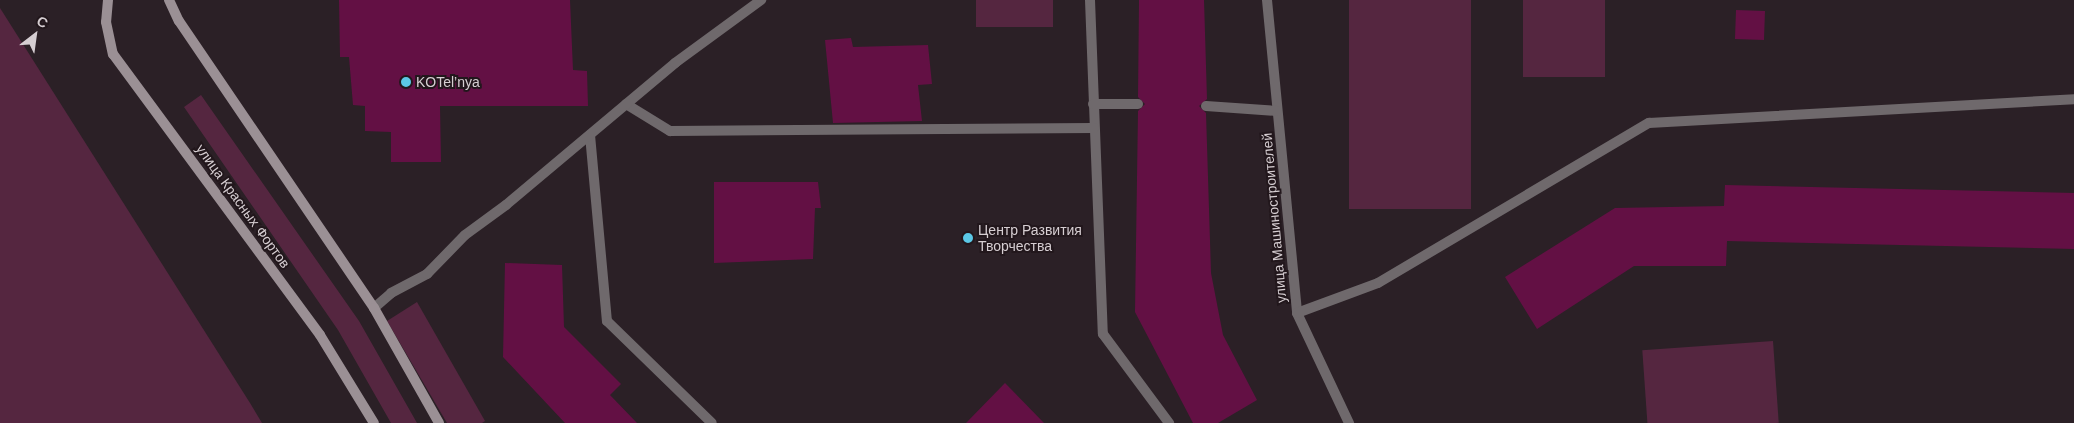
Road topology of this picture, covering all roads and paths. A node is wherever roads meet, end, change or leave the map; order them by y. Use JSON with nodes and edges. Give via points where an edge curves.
{"nodes":[{"id":1,"x":108,"y":0,"type":"edge"},
{"id":2,"x":169,"y":0,"type":"edge"},
{"id":3,"x":761,"y":0,"type":"edge"},
{"id":4,"x":1090,"y":0,"type":"edge"},
{"id":5,"x":1267,"y":0,"type":"edge"},
{"id":6,"x":2074,"y":99,"type":"edge"},
{"id":7,"x":626,"y":104,"type":"junction"},
{"id":8,"x":1093,"y":104,"type":"junction"},
{"id":9,"x":1138,"y":104,"type":"dead end"},
{"id":10,"x":1206,"y":106,"type":"dead end"},
{"id":11,"x":1278,"y":111,"type":"junction"},
{"id":12,"x":1094,"y":128,"type":"junction"},
{"id":13,"x":590,"y":135,"type":"junction"},
{"id":14,"x":374,"y":308,"type":"junction"},
{"id":15,"x":1296,"y":312,"type":"junction"},
{"id":16,"x":374,"y":423,"type":"edge"},
{"id":17,"x":439,"y":423,"type":"edge"},
{"id":18,"x":712,"y":423,"type":"edge"},
{"id":19,"x":1169,"y":423,"type":"edge"},
{"id":20,"x":1349,"y":423,"type":"edge"}],
"edges":[{"from":1,"to":16,"type":"street","name":"улица Красных Фортов","via":[[106,22],[113,54],[320,335]]},
{"from":2,"to":14,"type":"street","via":[[179,21]]},
{"from":3,"to":7,"type":"lane","via":[[675,63]]},
{"from":4,"to":8,"type":"lane"},
{"from":5,"to":11,"type":"lane","name":"улица Машиностроителей"},
{"from":6,"to":15,"type":"lane","via":[[1649,122],[1378,283]]},
{"from":7,"to":12,"type":"lane","via":[[670,131]]},
{"from":7,"to":13,"type":"lane"},
{"from":8,"to":9,"type":"lane"},
{"from":8,"to":12,"type":"lane"},
{"from":10,"to":11,"type":"lane"},
{"from":11,"to":15,"type":"lane","name":"улица Машиностроителей"},
{"from":12,"to":19,"type":"lane","via":[[1103,334]]},
{"from":13,"to":14,"type":"lane","via":[[465,235],[427,274],[391,293]]},
{"from":13,"to":18,"type":"lane","via":[[607,321]]},
{"from":14,"to":17,"type":"street"},
{"from":15,"to":20,"type":"lane","name":"улица Машиностроителей"}]}
